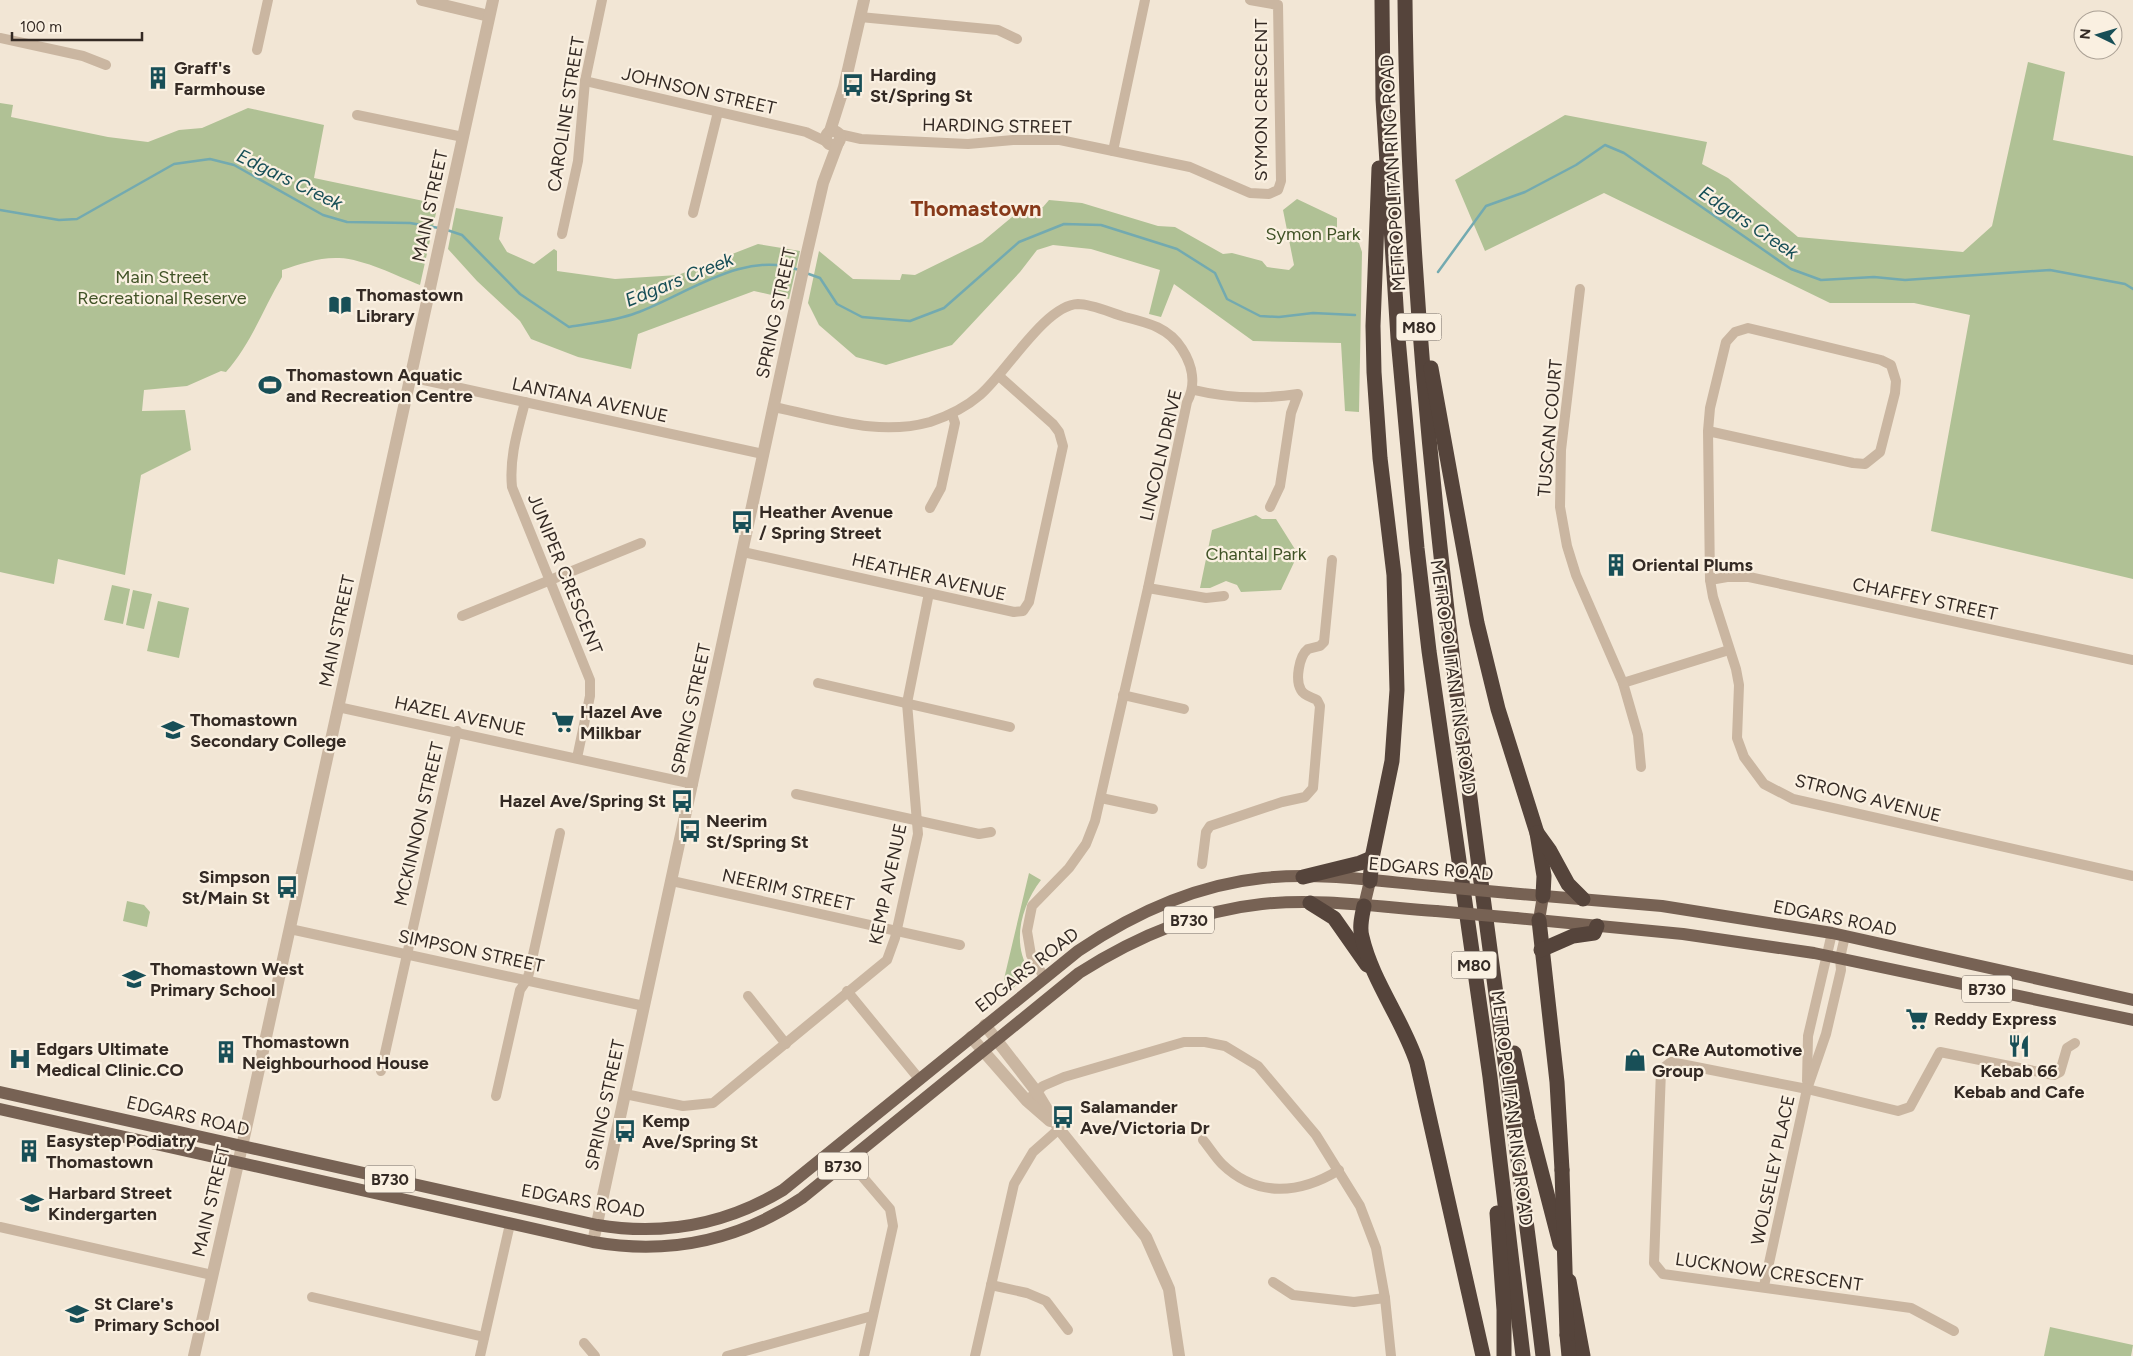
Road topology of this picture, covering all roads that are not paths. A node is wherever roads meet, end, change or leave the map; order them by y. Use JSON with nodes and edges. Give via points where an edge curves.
{"nodes":[{"id":1,"x":268,"y":0,"type":"edge"},
{"id":2,"x":422,"y":0,"type":"edge"},
{"id":3,"x":493,"y":0,"type":"edge"},
{"id":4,"x":602,"y":0,"type":"edge"},
{"id":5,"x":864,"y":0,"type":"edge"},
{"id":6,"x":1145,"y":0,"type":"edge"},
{"id":7,"x":1250,"y":0,"type":"edge"},
{"id":8,"x":1382,"y":0,"type":"edge"},
{"id":9,"x":1405,"y":0,"type":"edge"},
{"id":10,"x":489,"y":16,"type":"junction"},
{"id":11,"x":860,"y":17,"type":"junction"},
{"id":12,"x":0,"y":38,"type":"edge"},
{"id":13,"x":1017,"y":39,"type":"dead end"},
{"id":14,"x":257,"y":50,"type":"dead end"},
{"id":15,"x":106,"y":65,"type":"dead end"},
{"id":16,"x":585,"y":81,"type":"junction"},
{"id":17,"x":1382,"y":100,"type":"junction"},
{"id":18,"x":718,"y":112,"type":"junction"},
{"id":19,"x":356,"y":115,"type":"dead end"},
{"id":20,"x":462,"y":137,"type":"junction"},
{"id":21,"x":833,"y":137,"type":"junction"},
{"id":22,"x":1113,"y":151,"type":"junction"},
{"id":23,"x":1190,"y":167,"type":"joint"},
{"id":24,"x":693,"y":213,"type":"dead end"},
{"id":25,"x":562,"y":234,"type":"dead end"},
{"id":26,"x":1416,"y":270,"type":"junction"},
{"id":27,"x":1580,"y":289,"type":"dead end"},
{"id":28,"x":999,"y":376,"type":"junction"},
{"id":29,"x":410,"y":377,"type":"junction"},
{"id":30,"x":1194,"y":390,"type":"junction"},
{"id":31,"x":525,"y":402,"type":"junction"},
{"id":32,"x":773,"y":407,"type":"junction"},
{"id":33,"x":952,"y":414,"type":"junction"},
{"id":34,"x":1708,"y":430,"type":"junction"},
{"id":35,"x":763,"y":454,"type":"junction"},
{"id":36,"x":1270,"y":507,"type":"dead end"},
{"id":37,"x":930,"y":508,"type":"dead end"},
{"id":38,"x":642,"y":543,"type":"dead end"},
{"id":39,"x":743,"y":552,"type":"junction"},
{"id":40,"x":1332,"y":560,"type":"dead end"},
{"id":41,"x":1710,"y":580,"type":"junction"},
{"id":42,"x":551,"y":581,"type":"junction"},
{"id":43,"x":1148,"y":588,"type":"junction"},
{"id":44,"x":929,"y":593,"type":"junction"},
{"id":45,"x":1224,"y":596,"type":"dead end"},
{"id":46,"x":462,"y":616,"type":"dead end"},
{"id":47,"x":1729,"y":650,"type":"junction"},
{"id":48,"x":2133,"y":660,"type":"edge"},
{"id":49,"x":818,"y":683,"type":"dead end"},
{"id":50,"x":1623,"y":683,"type":"junction"},
{"id":51,"x":1123,"y":695,"type":"junction"},
{"id":52,"x":907,"y":703,"type":"junction"},
{"id":53,"x":338,"y":706,"type":"junction"},
{"id":54,"x":1184,"y":709,"type":"dead end"},
{"id":55,"x":1010,"y":727,"type":"dead end"},
{"id":56,"x":456,"y":731,"type":"junction"},
{"id":57,"x":577,"y":758,"type":"junction"},
{"id":58,"x":1641,"y":767,"type":"dead end"},
{"id":59,"x":692,"y":784,"type":"junction"},
{"id":60,"x":796,"y":794,"type":"dead end"},
{"id":61,"x":1101,"y":798,"type":"junction"},
{"id":62,"x":1153,"y":809,"type":"dead end"},
{"id":63,"x":919,"y":822,"type":"junction"},
{"id":64,"x":991,"y":832,"type":"dead end"},
{"id":65,"x":560,"y":833,"type":"dead end"},
{"id":66,"x":1538,"y":833,"type":"junction"},
{"id":67,"x":1372,"y":858,"type":"junction"},
{"id":68,"x":1202,"y":864,"type":"dead end"},
{"id":69,"x":1303,"y":876,"type":"junction"},
{"id":70,"x":2133,"y":876,"type":"edge"},
{"id":71,"x":672,"y":881,"type":"junction"},
{"id":72,"x":1370,"y":881,"type":"junction"},
{"id":73,"x":1543,"y":896,"type":"junction"},
{"id":74,"x":1583,"y":899,"type":"junction"},
{"id":75,"x":1310,"y":903,"type":"junction"},
{"id":76,"x":1364,"y":906,"type":"junction"},
{"id":77,"x":1538,"y":920,"type":"junction"},
{"id":78,"x":1598,"y":926,"type":"junction"},
{"id":79,"x":290,"y":929,"type":"junction"},
{"id":80,"x":897,"y":932,"type":"junction"},
{"id":81,"x":1832,"y":933,"type":"junction"},
{"id":82,"x":1846,"y":936,"type":"junction"},
{"id":83,"x":960,"y":946,"type":"dead end"},
{"id":84,"x":1541,"y":950,"type":"junction"},
{"id":85,"x":406,"y":954,"type":"junction"},
{"id":86,"x":1825,"y":956,"type":"junction"},
{"id":87,"x":1840,"y":958,"type":"junction"},
{"id":88,"x":1492,"y":967,"type":"junction"},
{"id":89,"x":1044,"y":977,"type":"junction"},
{"id":90,"x":527,"y":980,"type":"junction"},
{"id":91,"x":1379,"y":980,"type":"junction"},
{"id":92,"x":847,"y":991,"type":"junction"},
{"id":93,"x":748,"y":996,"type":"dead end"},
{"id":94,"x":2133,"y":1000,"type":"edge"},
{"id":95,"x":644,"y":1006,"type":"junction"},
{"id":96,"x":2132,"y":1017,"type":"edge"},
{"id":97,"x":985,"y":1026,"type":"junction"},
{"id":98,"x":971,"y":1037,"type":"junction"},
{"id":99,"x":996,"y":1040,"type":"junction"},
{"id":100,"x":786,"y":1044,"type":"junction"},
{"id":101,"x":2075,"y":1044,"type":"dead end"},
{"id":102,"x":982,"y":1052,"type":"junction"},
{"id":103,"x":381,"y":1071,"type":"dead end"},
{"id":104,"x":1490,"y":1077,"type":"junction"},
{"id":105,"x":920,"y":1080,"type":"junction"},
{"id":106,"x":1807,"y":1089,"type":"junction"},
{"id":107,"x":2,"y":1093,"type":"edge"},
{"id":108,"x":625,"y":1094,"type":"junction"},
{"id":109,"x":496,"y":1096,"type":"dead end"},
{"id":110,"x":1034,"y":1096,"type":"junction"},
{"id":111,"x":0,"y":1107,"type":"edge"},
{"id":112,"x":1059,"y":1129,"type":"junction"},
{"id":113,"x":1203,"y":1140,"type":"dead end"},
{"id":114,"x":242,"y":1146,"type":"junction"},
{"id":115,"x":849,"y":1161,"type":"junction"},
{"id":116,"x":237,"y":1163,"type":"junction"},
{"id":117,"x":1339,"y":1170,"type":"junction"},
{"id":118,"x":510,"y":1224,"type":"junction"},
{"id":119,"x":597,"y":1225,"type":"junction"},
{"id":120,"x":0,"y":1227,"type":"edge"},
{"id":121,"x":593,"y":1242,"type":"junction"},
{"id":122,"x":212,"y":1275,"type":"junction"},
{"id":123,"x":1273,"y":1282,"type":"dead end"},
{"id":124,"x":990,"y":1285,"type":"junction"},
{"id":125,"x":1764,"y":1286,"type":"junction"},
{"id":126,"x":312,"y":1297,"type":"dead end"},
{"id":127,"x":1385,"y":1298,"type":"junction"},
{"id":128,"x":872,"y":1316,"type":"junction"},
{"id":129,"x":1068,"y":1330,"type":"dead end"},
{"id":130,"x":1954,"y":1331,"type":"dead end"},
{"id":131,"x":484,"y":1337,"type":"junction"},
{"id":132,"x":584,"y":1343,"type":"dead end"},
{"id":133,"x":752,"y":1353,"type":"edge"},
{"id":134,"x":1178,"y":1354,"type":"edge"},
{"id":135,"x":194,"y":1356,"type":"edge"},
{"id":136,"x":480,"y":1356,"type":"edge"},
{"id":137,"x":595,"y":1356,"type":"edge"},
{"id":138,"x":727,"y":1356,"type":"edge"},
{"id":139,"x":864,"y":1356,"type":"edge"},
{"id":140,"x":975,"y":1356,"type":"edge"},
{"id":141,"x":1391,"y":1356,"type":"edge"},
{"id":142,"x":1483,"y":1356,"type":"edge"},
{"id":143,"x":1504,"y":1356,"type":"edge"},
{"id":144,"x":1523,"y":1356,"type":"edge"},
{"id":145,"x":1543,"y":1356,"type":"edge"},
{"id":146,"x":1568,"y":1356,"type":"edge"},
{"id":147,"x":1582,"y":1356,"type":"edge"}],
"edges":[{"from":1,"to":14,"type":"street"},
{"from":2,"to":10,"type":"street"},
{"from":3,"to":10,"type":"street","name":"MAIN STREET"},
{"from":4,"to":16,"type":"street","name":"CAROLINE STREET"},
{"from":5,"to":11,"type":"street","name":"SPRING STREET"},
{"from":6,"to":22,"type":"street"},
{"from":7,"to":23,"type":"street","name":"SYMON CRESCENT","via":[[1278,5],[1281,181],[1278,190],[1269,194],[1250,193]]},
{"from":8,"to":17,"type":"highway","name":"METROPOLITAN RING ROAD","number":"M80"},
{"from":9,"to":26,"type":"highway","name":"METROPOLITAN RING ROAD","number":"M80","via":[[1406,98]]},
{"from":10,"to":20,"type":"street","name":"MAIN STREET"},
{"from":11,"to":13,"type":"street","via":[[998,30]]},
{"from":11,"to":21,"type":"street","name":"SPRING STREET"},
{"from":12,"to":15,"type":"street","via":[[83,56]]},
{"from":16,"to":18,"type":"street","name":"JOHNSON STREET"},
{"from":16,"to":25,"type":"street","name":"CAROLINE STREET","via":[[578,160]]},
{"from":17,"to":67,"type":"highway","via":[[1374,344],[1380,458],[1394,575],[1397,690],[1392,760]]},
{"from":17,"to":104,"type":"highway","name":"METROPOLITAN RING ROAD","number":"M80","via":[[1417,548]]},
{"from":18,"to":21,"type":"street","name":"JOHNSON STREET"},
{"from":18,"to":24,"type":"street"},
{"from":19,"to":20,"type":"street"},
{"from":20,"to":29,"type":"street","name":"MAIN STREET"},
{"from":21,"to":22,"type":"street","name":"HARDING STREET","via":[[968,144],[1060,140]]},
{"from":21,"to":32,"type":"street","name":"SPRING STREET"},
{"from":22,"to":23,"type":"street","name":"HARDING STREET"},
{"from":26,"to":66,"type":"highway","via":[[1476,624],[1498,709]]},
{"from":26,"to":88,"type":"highway","name":"METROPOLITAN RING ROAD","number":"M80","via":[[1434,508]]},
{"from":27,"to":50,"type":"street","name":"TUSCAN COURT","via":[[1561,450],[1560,507],[1576,575]]},
{"from":28,"to":30,"type":"street","name":"LINCOLN DRIVE","via":[[1049,316],[1062,307],[1079,304],[1164,329],[1176,339],[1190,362]]},
{"from":28,"to":33,"type":"street","name":"LINCOLN DRIVE"},
{"from":28,"to":44,"type":"street","name":"HEATHER AVENUE","via":[[1053,424],[1062,440],[1029,602],[1023,610],[1014,612]]},
{"from":29,"to":31,"type":"street","name":"LANTANA AVENUE"},
{"from":29,"to":53,"type":"street","name":"MAIN STREET"},
{"from":30,"to":36,"type":"street","via":[[1209,394],[1278,397],[1298,394],[1291,413],[1280,486]]},
{"from":30,"to":43,"type":"street","name":"LINCOLN DRIVE","via":[[1188,402]]},
{"from":31,"to":35,"type":"street","name":"LANTANA AVENUE"},
{"from":31,"to":42,"type":"street","name":"JUNIPER CRESCENT","via":[[511,470],[512,487]]},
{"from":32,"to":33,"type":"street","name":"LINCOLN DRIVE","via":[[877,429],[916,425]]},
{"from":32,"to":35,"type":"street","name":"SPRING STREET"},
{"from":33,"to":37,"type":"street","via":[[955,423],[941,488]]},
{"from":34,"to":34,"type":"street","name":"STRONG AVENUE","via":[[1726,342],[1735,332],[1748,328],[1881,360],[1891,366],[1896,381],[1880,452],[1865,464],[1853,464]]},
{"from":34,"to":41,"type":"street","name":"STRONG AVENUE"},
{"from":35,"to":39,"type":"street","name":"SPRING STREET"},
{"from":38,"to":42,"type":"street"},
{"from":39,"to":44,"type":"street","name":"HEATHER AVENUE"},
{"from":39,"to":59,"type":"street","name":"SPRING STREET"},
{"from":40,"to":68,"type":"street","via":[[1324,642],[1308,649],[1301,660],[1300,688],[1318,700],[1320,706],[1313,788],[1305,796],[1210,826],[1206,832]]},
{"from":41,"to":47,"type":"street","name":"STRONG AVENUE"},
{"from":41,"to":48,"type":"street","name":"CHAFFEY STREET","via":[[1749,577]]},
{"from":42,"to":46,"type":"street"},
{"from":42,"to":57,"type":"street","name":"JUNIPER CRESCENT","via":[[590,680],[590,696]]},
{"from":43,"to":45,"type":"street","via":[[1206,598]]},
{"from":43,"to":51,"type":"street","name":"LINCOLN DRIVE"},
{"from":44,"to":52,"type":"street","name":"KEMP AVENUE"},
{"from":47,"to":50,"type":"street"},
{"from":47,"to":70,"type":"street","name":"STRONG AVENUE","via":[[1739,686],[1736,738],[1744,757],[1764,784],[1792,799]]},
{"from":49,"to":52,"type":"street"},
{"from":50,"to":58,"type":"street","name":"TUSCAN COURT","via":[[1638,735]]},
{"from":51,"to":54,"type":"street"},
{"from":51,"to":61,"type":"street","name":"LINCOLN DRIVE"},
{"from":52,"to":55,"type":"street"},
{"from":52,"to":63,"type":"street","name":"KEMP AVENUE"},
{"from":53,"to":56,"type":"street","name":"HAZEL AVENUE"},
{"from":53,"to":79,"type":"street","name":"MAIN STREET"},
{"from":56,"to":57,"type":"street","name":"HAZEL AVENUE"},
{"from":56,"to":85,"type":"street","name":"MCKINNON STREET"},
{"from":57,"to":59,"type":"street","name":"HAZEL AVENUE"},
{"from":59,"to":71,"type":"street","name":"SPRING STREET"},
{"from":60,"to":63,"type":"street"},
{"from":61,"to":62,"type":"street"},
{"from":61,"to":89,"type":"street","name":"LINCOLN DRIVE","via":[[1086,844],[1032,906],[1026,932],[1031,955]]},
{"from":63,"to":64,"type":"street","via":[[979,834]]},
{"from":63,"to":80,"type":"street","name":"KEMP AVENUE"},
{"from":65,"to":90,"type":"street"},
{"from":66,"to":73,"type":"highway","via":[[1544,876]]},
{"from":66,"to":74,"type":"highway","via":[[1568,884]]},
{"from":67,"to":69,"type":"highway"},
{"from":67,"to":72,"type":"highway"},
{"from":69,"to":72,"type":"main road","name":"EDGARS ROAD","number":"B730"},
{"from":69,"to":89,"type":"main road","name":"EDGARS ROAD","number":"B730","via":[[1265,878],[1213,887],[1155,907],[1118,924]]},
{"from":71,"to":80,"type":"street","name":"NEERIM STREET"},
{"from":71,"to":95,"type":"street","name":"SPRING STREET"},
{"from":72,"to":73,"type":"main road","name":"EDGARS ROAD","number":"B730","bridge":true},
{"from":72,"to":76,"type":"main road"},
{"from":73,"to":74,"type":"main road","name":"EDGARS ROAD","number":"B730"},
{"from":73,"to":77,"type":"main road"},
{"from":74,"to":81,"type":"main road","name":"EDGARS ROAD","number":"B730","via":[[1706,912]]},
{"from":75,"to":76,"type":"main road","name":"EDGARS ROAD","number":"B730"},
{"from":75,"to":91,"type":"highway","via":[[1334,918]]},
{"from":75,"to":99,"type":"main road","name":"EDGARS ROAD","number":"B730","via":[[1228,909],[1182,922],[1126,944],[1079,973]]},
{"from":76,"to":77,"type":"main road","name":"EDGARS ROAD","number":"B730","bridge":true},
{"from":76,"to":91,"type":"highway","via":[[1362,937]]},
{"from":77,"to":78,"type":"main road","name":"EDGARS ROAD","number":"B730"},
{"from":77,"to":84,"type":"highway"},
{"from":78,"to":84,"type":"highway","via":[[1594,933],[1573,936]]},
{"from":78,"to":86,"type":"main road","name":"EDGARS ROAD","number":"B730","via":[[1683,934]]},
{"from":79,"to":85,"type":"street","name":"SIMPSON STREET"},
{"from":79,"to":114,"type":"street","name":"MAIN STREET"},
{"from":80,"to":83,"type":"street","name":"NEERIM STREET"},
{"from":80,"to":92,"type":"street","name":"KEMP AVENUE","via":[[887,960]]},
{"from":81,"to":82,"type":"main road","name":"EDGARS ROAD","number":"B730"},
{"from":81,"to":86,"type":"street","name":"WOLSELEY PLACE"},
{"from":82,"to":87,"type":"street","name":"WOLSELEY PLACE"},
{"from":82,"to":94,"type":"main road","name":"EDGARS ROAD","number":"B730"},
{"from":84,"to":146,"type":"highway","bridge":true,"via":[[1557,1082]]},
{"from":85,"to":90,"type":"street","name":"SIMPSON STREET"},
{"from":85,"to":103,"type":"street","name":"MCKINNON STREET"},
{"from":86,"to":87,"type":"main road","name":"EDGARS ROAD","number":"B730"},
{"from":86,"to":106,"type":"street","name":"WOLSELEY PLACE","via":[[1808,1036]]},
{"from":87,"to":96,"type":"main road","name":"EDGARS ROAD","number":"B730"},
{"from":87,"to":106,"type":"street","name":"WOLSELEY PLACE","via":[[1841,970],[1826,1034]]},
{"from":88,"to":145,"type":"highway","name":"METROPOLITAN RING ROAD","number":"M80"},
{"from":88,"to":147,"type":"highway","via":[[1556,1223],[1578,1321]]},
{"from":89,"to":97,"type":"main road","name":"EDGARS ROAD","number":"B730"},
{"from":90,"to":95,"type":"street","name":"SIMPSON STREET"},
{"from":90,"to":109,"type":"street","via":[[520,990]]},
{"from":91,"to":142,"type":"highway","via":[[1409,1038],[1417,1063]]},
{"from":92,"to":100,"type":"street","name":"KEMP AVENUE"},
{"from":92,"to":105,"type":"street"},
{"from":93,"to":100,"type":"street"},
{"from":95,"to":108,"type":"street","name":"SPRING STREET"},
{"from":97,"to":98,"type":"main road","name":"EDGARS ROAD","number":"B730"},
{"from":97,"to":99,"type":"street"},
{"from":98,"to":102,"type":"street"},
{"from":98,"to":105,"type":"main road","name":"EDGARS ROAD","number":"B730"},
{"from":99,"to":102,"type":"main road","name":"EDGARS ROAD","number":"B730"},
{"from":99,"to":110,"type":"street"},
{"from":100,"to":108,"type":"street","name":"KEMP AVENUE","via":[[713,1103],[684,1106]]},
{"from":101,"to":106,"type":"street","name":"LUCKNOW CRESCENT","via":[[2067,1048],[2060,1072],[2054,1075],[1940,1052],[1914,1101],[1904,1110]]},
{"from":102,"to":110,"type":"street"},
{"from":102,"to":115,"type":"main road","name":"EDGARS ROAD","number":"B730"},
{"from":104,"to":143,"type":"highway"},
{"from":104,"to":144,"type":"highway","name":"METROPOLITAN RING ROAD","number":"M80"},
{"from":105,"to":119,"type":"main road","name":"EDGARS ROAD","number":"B730","via":[[801,1177],[766,1201],[701,1224],[666,1229],[631,1230]]},
{"from":106,"to":125,"type":"street","name":"WOLSELEY PLACE"},
{"from":106,"to":125,"type":"street","name":"LUCKNOW CRESCENT","via":[[1670,1062],[1660,1070],[1654,1263],[1663,1274]]},
{"from":107,"to":111,"type":"street"},
{"from":107,"to":114,"type":"main road","name":"EDGARS ROAD","number":"B730"},
{"from":108,"to":119,"type":"street","name":"SPRING STREET"},
{"from":110,"to":112,"type":"street"},
{"from":110,"to":117,"type":"street","via":[[1058,1080],[1173,1044],[1195,1041],[1225,1046],[1258,1066],[1316,1135]]},
{"from":111,"to":116,"type":"main road","name":"EDGARS ROAD","number":"B730"},
{"from":112,"to":124,"type":"street","via":[[1033,1152],[1018,1175],[1010,1196]]},
{"from":112,"to":134,"type":"street","via":[[1146,1237],[1169,1289]]},
{"from":113,"to":117,"type":"street","via":[[1222,1164],[1258,1186],[1288,1190],[1313,1184]]},
{"from":114,"to":116,"type":"street","name":"MAIN STREET"},
{"from":114,"to":119,"type":"main road","name":"EDGARS ROAD","number":"B730"},
{"from":115,"to":121,"type":"main road","name":"EDGARS ROAD","number":"B730","via":[[788,1208],[731,1234],[667,1247],[636,1248]]},
{"from":115,"to":128,"type":"street","via":[[890,1209],[893,1226]]},
{"from":116,"to":118,"type":"main road","name":"EDGARS ROAD","number":"B730"},
{"from":116,"to":122,"type":"street","name":"MAIN STREET"},
{"from":117,"to":127,"type":"street","via":[[1360,1206],[1376,1248]]},
{"from":118,"to":121,"type":"main road","name":"EDGARS ROAD","number":"B730"},
{"from":118,"to":131,"type":"street"},
{"from":119,"to":121,"type":"street","name":"SPRING STREET"},
{"from":120,"to":122,"type":"street"},
{"from":122,"to":135,"type":"street","name":"MAIN STREET"},
{"from":123,"to":127,"type":"street","via":[[1293,1295],[1354,1302]]},
{"from":124,"to":129,"type":"street","via":[[1046,1301]]},
{"from":124,"to":140,"type":"street"},
{"from":125,"to":130,"type":"street","name":"LUCKNOW CRESCENT","via":[[1911,1308]]},
{"from":126,"to":131,"type":"street"},
{"from":127,"to":141,"type":"street"},
{"from":128,"to":133,"type":"street"},
{"from":128,"to":139,"type":"street"},
{"from":131,"to":136,"type":"street"},
{"from":132,"to":137,"type":"street"},
{"from":133,"to":138,"type":"street"}]}
